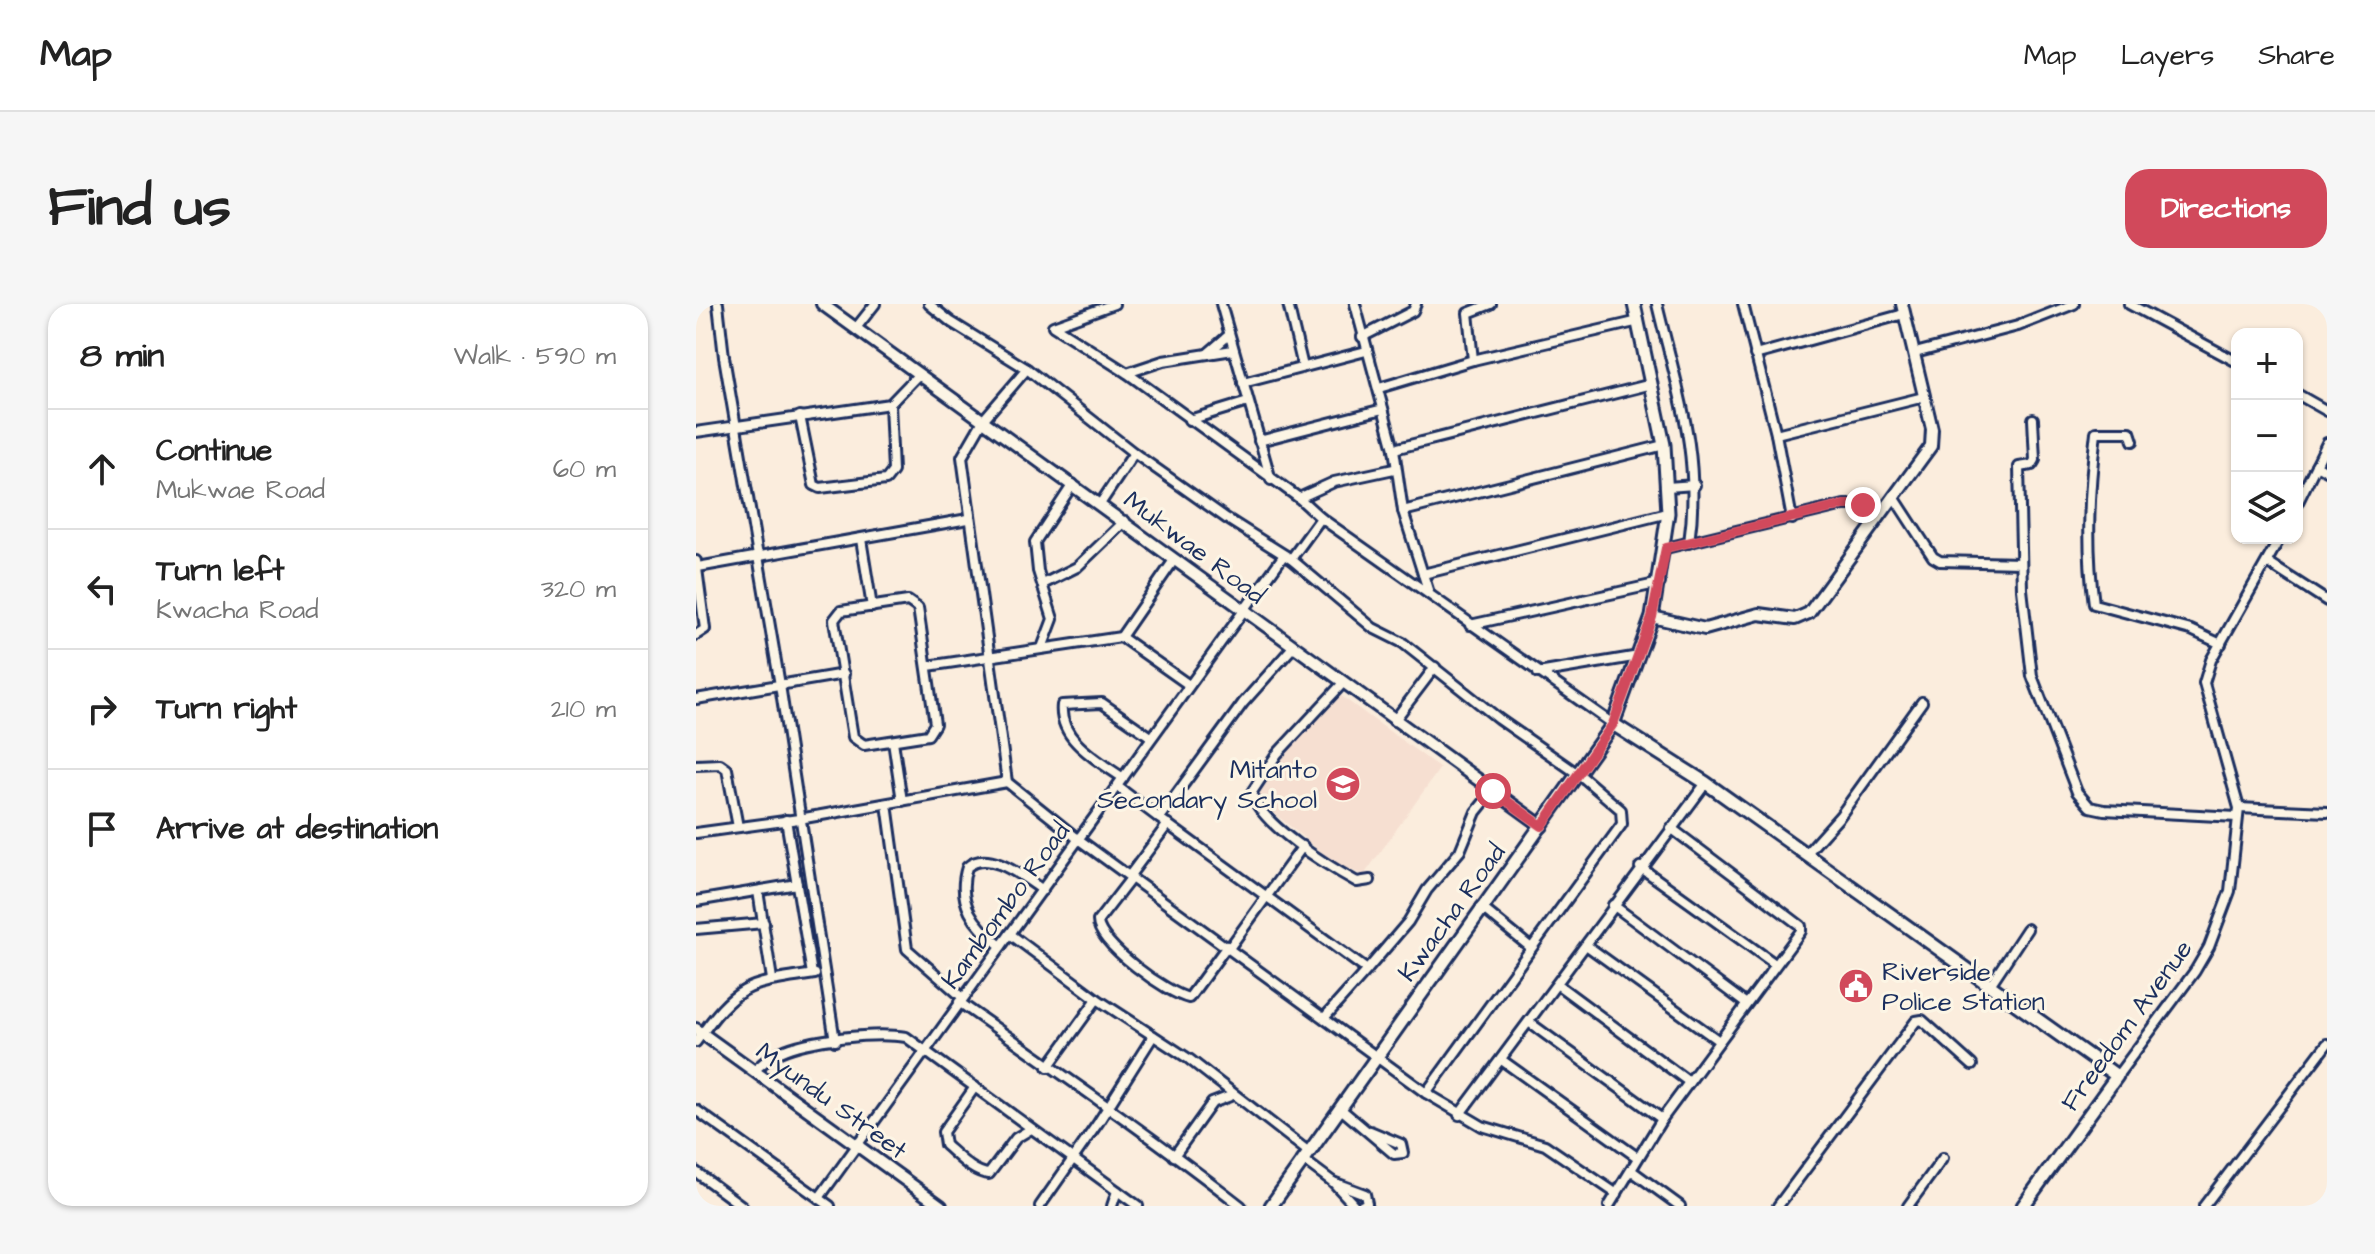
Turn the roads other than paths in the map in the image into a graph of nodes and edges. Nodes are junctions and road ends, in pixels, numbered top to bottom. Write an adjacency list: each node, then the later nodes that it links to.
1 (718, 304): 46 (street)
2 (822, 304): 19 (street, Mukwae Road)
3 (875, 304): 19 (street)
4 (929, 304): 30 (street)
5 (1114, 304): 16 (street)
6 (1221, 304): 20 (street)
7 (1288, 304): 29 (street)
8 (1355, 304): 21 (street)
9 (1416, 304): 21 (street)
10 (1491, 304): 28 (street)
11 (1634, 304): 18 (main road, Kwacha Road)
12 (1657, 304): 60 (street)
13 (1743, 304): 26 (street)
14 (2074, 304): 24 (street)
15 (2129, 304): 27 (street)
16 (1089, 307): 31 (street)
17 (1903, 309): 24 (street); 26 (street)
18 (1639, 321): 28 (street); 34 (main road, Kwacha Road)
19 (856, 328): 32 (street, Mukwae Road)
20 (1229, 335): 22 (street); 25 (street)
21 (1362, 337): 23 (street)
22 (1233, 350): 25 (street); 33 (street)
23 (1366, 351): 29 (street); 35 (street)
24 (1915, 353): 36 (street)
25 (1206, 354): 31 (street)
26 (1755, 355): 48 (street)
27 (2231, 359)
28 (1473, 360): 35 (street)
29 (1303, 367): 33 (street)
30 (1027, 369): 43 (street); 54 (street)
31 (1127, 373): 45 (street)
32 (919, 374): 39 (street); 43 (street, Mukwae Road)
33 (1243, 383): 38 (street)
34 (1652, 384): 52 (main road, Kwacha Road); 53 (street)
35 (1379, 388): 40 (street)
36 (1924, 397): 48 (street); 63 (street)
37 (2303, 397): 41 (street)
38 (1248, 402): 45 (street); 49 (street)
39 (890, 404): 42 (street); 42 (street)
40 (1383, 409): 49 (street); 53 (street)
41 (2327, 411)
42 (800, 416): 46 (street)
43 (984, 419): 59 (street, Mukwae Road); 70 (street)
44 (2033, 419): 80 (street)
45 (1189, 420): 58 (street)
46 (735, 425): 47 (street); 77 (street)
47 (696, 432)
48 (1776, 434): 71 (street)
49 (1259, 441): 58 (street)
50 (2133, 441): 94 (street)
51 (2327, 443): 55 (street)
52 (1664, 445): 61 (main road, Kwacha Road); 66 (street)
53 (1394, 449): 56 (street)
54 (1134, 453): 65 (street); 78 (street)
55 (2316, 465): 57 (street); 62 (street)
56 (1394, 469): 64 (street); 66 (street)
57 (2327, 471)
58 (1271, 481): 64 (street)
59 (1073, 484): 65 (street, Mukwae Road); 85 (street)
60 (1695, 485): 61 (street); 74 (street)
61 (1667, 487): 67 (main road, Kwacha Road)
62 (2303, 492)
63 (1894, 497): 68 (street); 80 (street)
64 (1299, 498): 69 (street)
65 (1100, 504): 72 (street, Mukwae Road)
66 (1403, 511): 83 (street)
67 (1668, 513): 76 (main road, Kwacha Road); 83 (street)
68 (1881, 514): 71 (street); 90 (street)
69 (1321, 518): 78 (street, Kambombo Road); 86 (street)
70 (968, 519): 73 (street); 98 (street)
71 (1792, 519): 74 (street)
72 (1125, 521): 79 (street, Mukwae Road); 85 (street)
73 (861, 539): 77 (street); 88 (street)
74 (1689, 543): 76 (street)
75 (2277, 544): 81 (street, Freedom Avenue)
76 (1666, 548): 84 (main road, Kwacha Road)
77 (757, 556): 82 (street); 104 (street)
78 (1287, 557): 89 (street, Kambombo Road); 100 (street)
79 (1174, 560): 89 (street, Mukwae Road); 93 (street)
80 (2021, 563): 120 (street)
81 (2268, 563): 87 (street); 94 (street, Freedom Avenue)
82 (697, 564): 92 (street)
83 (1423, 574): 86 (street)
84 (1660, 583): 90 (main road, Kwacha Road); 91 (street)
85 (1043, 584): 96 (street)
86 (1429, 594): 91 (street)
87 (2327, 601)
88 (872, 607): 99 (street); 102 (street)
89 (1242, 611): 95 (street, Mukwae Road); 105 (street, Kambombo Road)
90 (1652, 617): 97 (main road, Kwacha Road)
91 (1470, 625): 101 (street)
92 (696, 635)
93 (1121, 637): 96 (street); 105 (street)
94 (2221, 644): 120 (street, Freedom Avenue)
95 (1293, 647): 103 (street, Mukwae Road); 122 (street)
96 (1042, 648): 98 (street)
97 (1640, 656): 101 (street); 109 (main road, Kwacha Road)
98 (992, 658): 99 (street); 114 (street)
99 (928, 666): 111 (street)
100 (1435, 667): 108 (street); 113 (street)
101 (1537, 673): 109 (street)
102 (844, 674): 104 (street); 111 (street)
103 (1343, 683): 108 (street, Mukwae Road); 131 (street)
104 (780, 685): 106 (street); 123 (street)
105 (1189, 685): 110 (street, Kambombo Road)
106 (696, 699)
107 (1922, 702): 134 (street)
108 (1394, 721): 117 (street, Mukwae Road)
109 (1613, 724): 113 (main road, Kwacha Road); 116 (main road)
110 (1151, 737): 115 (street, Kambombo Road); 115 (street)
111 (893, 741): 118 (street)
112 (696, 765): 127 (street)
113 (1578, 774): 126 (main road, Kwacha Road); 152 (street)
114 (1007, 782): 118 (street); 130 (street)
115 (1120, 783): 122 (street); 130 (street, Kambombo Road)
116 (1706, 783): 128 (street); 134 (main road)
117 (1493, 791): 126 (street, Mukwae Road); 154 (street)
118 (902, 801): 119 (street)
119 (887, 804): 123 (street); 161 (street)
120 (2238, 812): 121 (street); 176 (street, Freedom Avenue)
121 (2327, 812)
122 (1159, 818): 125 (street)
123 (799, 819): 124 (street); 132 (street)
124 (786, 820): 127 (street); 133 (street)
125 (1168, 824): 136 (street); 141 (street)
126 (1542, 826): 144 (main road, Kwacha Road)
127 (738, 827): 129 (street)
128 (1671, 828): 135 (street); 153 (street)
129 (696, 833)
130 (1078, 839): 136 (street); 139 (street, Kambombo Road)
131 (1303, 846): 137 (street); 141 (street)
132 (804, 852): 133 (street); 155 (street)
133 (792, 854): 138 (street)
134 (1806, 854): 159 (main road)
135 (1640, 867): 143 (street); 153 (street)
136 (1131, 876): 151 (street); 151 (street)
137 (1370, 880)
138 (797, 884): 140 (street); 156 (street)
139 (1043, 890): 148 (street, Kambombo Road); 150 (street)
140 (758, 891): 142 (street); 145 (street)
141 (1266, 896): 151 (street); 154 (street)
142 (696, 901)
143 (1613, 905): 149 (street); 162 (street)
144 (1481, 907): 152 (street); 171 (main road, Kwacha Road)
145 (764, 923): 146 (street); 157 (street)
146 (696, 929)
147 (2027, 929): 159 (street)
148 (1010, 934): 150 (street, Kambombo Road); 160 (street)
149 (1586, 945): 158 (street); 168 (street)
150 (1001, 946): 161 (street, Kambombo Road)
151 (1228, 946): 163 (street)
152 (1530, 947): 179 (street)
153 (1775, 964): 162 (street)
154 (1367, 970): 163 (street)
155 (823, 972): 156 (street); 167 (street)
156 (812, 974): 157 (street)
157 (772, 979): 165 (street)
158 (1558, 985): 164 (street); 177 (street)
159 (1990, 985): 176 (main road)
160 (1097, 999): 166 (street); 174 (street)
161 (960, 1000): 170 (street, Kambombo Road); 174 (street)
162 (1745, 1003): 168 (street)
163 (1325, 1017): 171 (street)
164 (1530, 1023): 172 (street); 185 (street)
165 (698, 1035): 175 (street, Myundu Street)
166 (1153, 1036): 180 (street); 181 (street)
167 (835, 1041): 170 (street); 175 (street)
168 (1719, 1041): 177 (street)
169 (2327, 1044): 215 (street)
170 (923, 1051): 178 (street); 188 (street, Kambombo Road)
171 (1375, 1055): 179 (street); 183 (main road, Kwacha Road)
172 (1503, 1061): 184 (street); 191 (street)
173 (1972, 1065): 212 (street)
174 (1048, 1067): 181 (street)
175 (754, 1071): 188 (street, Myundu Street)
176 (2117, 1076): 214 (main road, Freedom Avenue)
177 (1689, 1082): 185 (street)
178 (975, 1087): 186 (street); 186 (street)
179 (1426, 1093): 184 (street)
180 (1234, 1095): 189 (street); 190 (street)
181 (1109, 1106): 189 (street); 193 (street)
182 (696, 1110): 199 (street)
183 (1342, 1110): 187 (street); 190 (main road, Kwacha Road)
184 (1459, 1115): 198 (street)
185 (1662, 1119): 191 (street)
186 (1031, 1129): 193 (street)
187 (1370, 1131)
188 (855, 1144): 199 (street, Kambombo Road); 202 (street, Myundu Street)
189 (1174, 1156): 206 (street)
190 (1307, 1157): 196 (street); 207 (main road, Kwacha Road)
191 (1637, 1157): 194 (street)
192 (1943, 1158): 213 (street)
193 (1072, 1159): 197 (street); 203 (street)
194 (1632, 1171): 198 (street); 211 (street)
195 (696, 1172): 200 (street)
196 (1333, 1182): 208 (street); 209 (street)
197 (1117, 1191): 204 (street); 205 (street)
198 (1617, 1194): 210 (street)
199 (819, 1198): 201 (street)
200 (742, 1206)
201 (830, 1206)
202 (941, 1206)
203 (1040, 1206)
204 (1112, 1206)
205 (1138, 1206)
206 (1241, 1206)
207 (1271, 1206)
208 (1355, 1206)
209 (1361, 1206)
210 (1609, 1206)
211 (1680, 1206)
212 (1778, 1206)
213 (1908, 1206)
214 (2023, 1206)
215 (2204, 1206)

